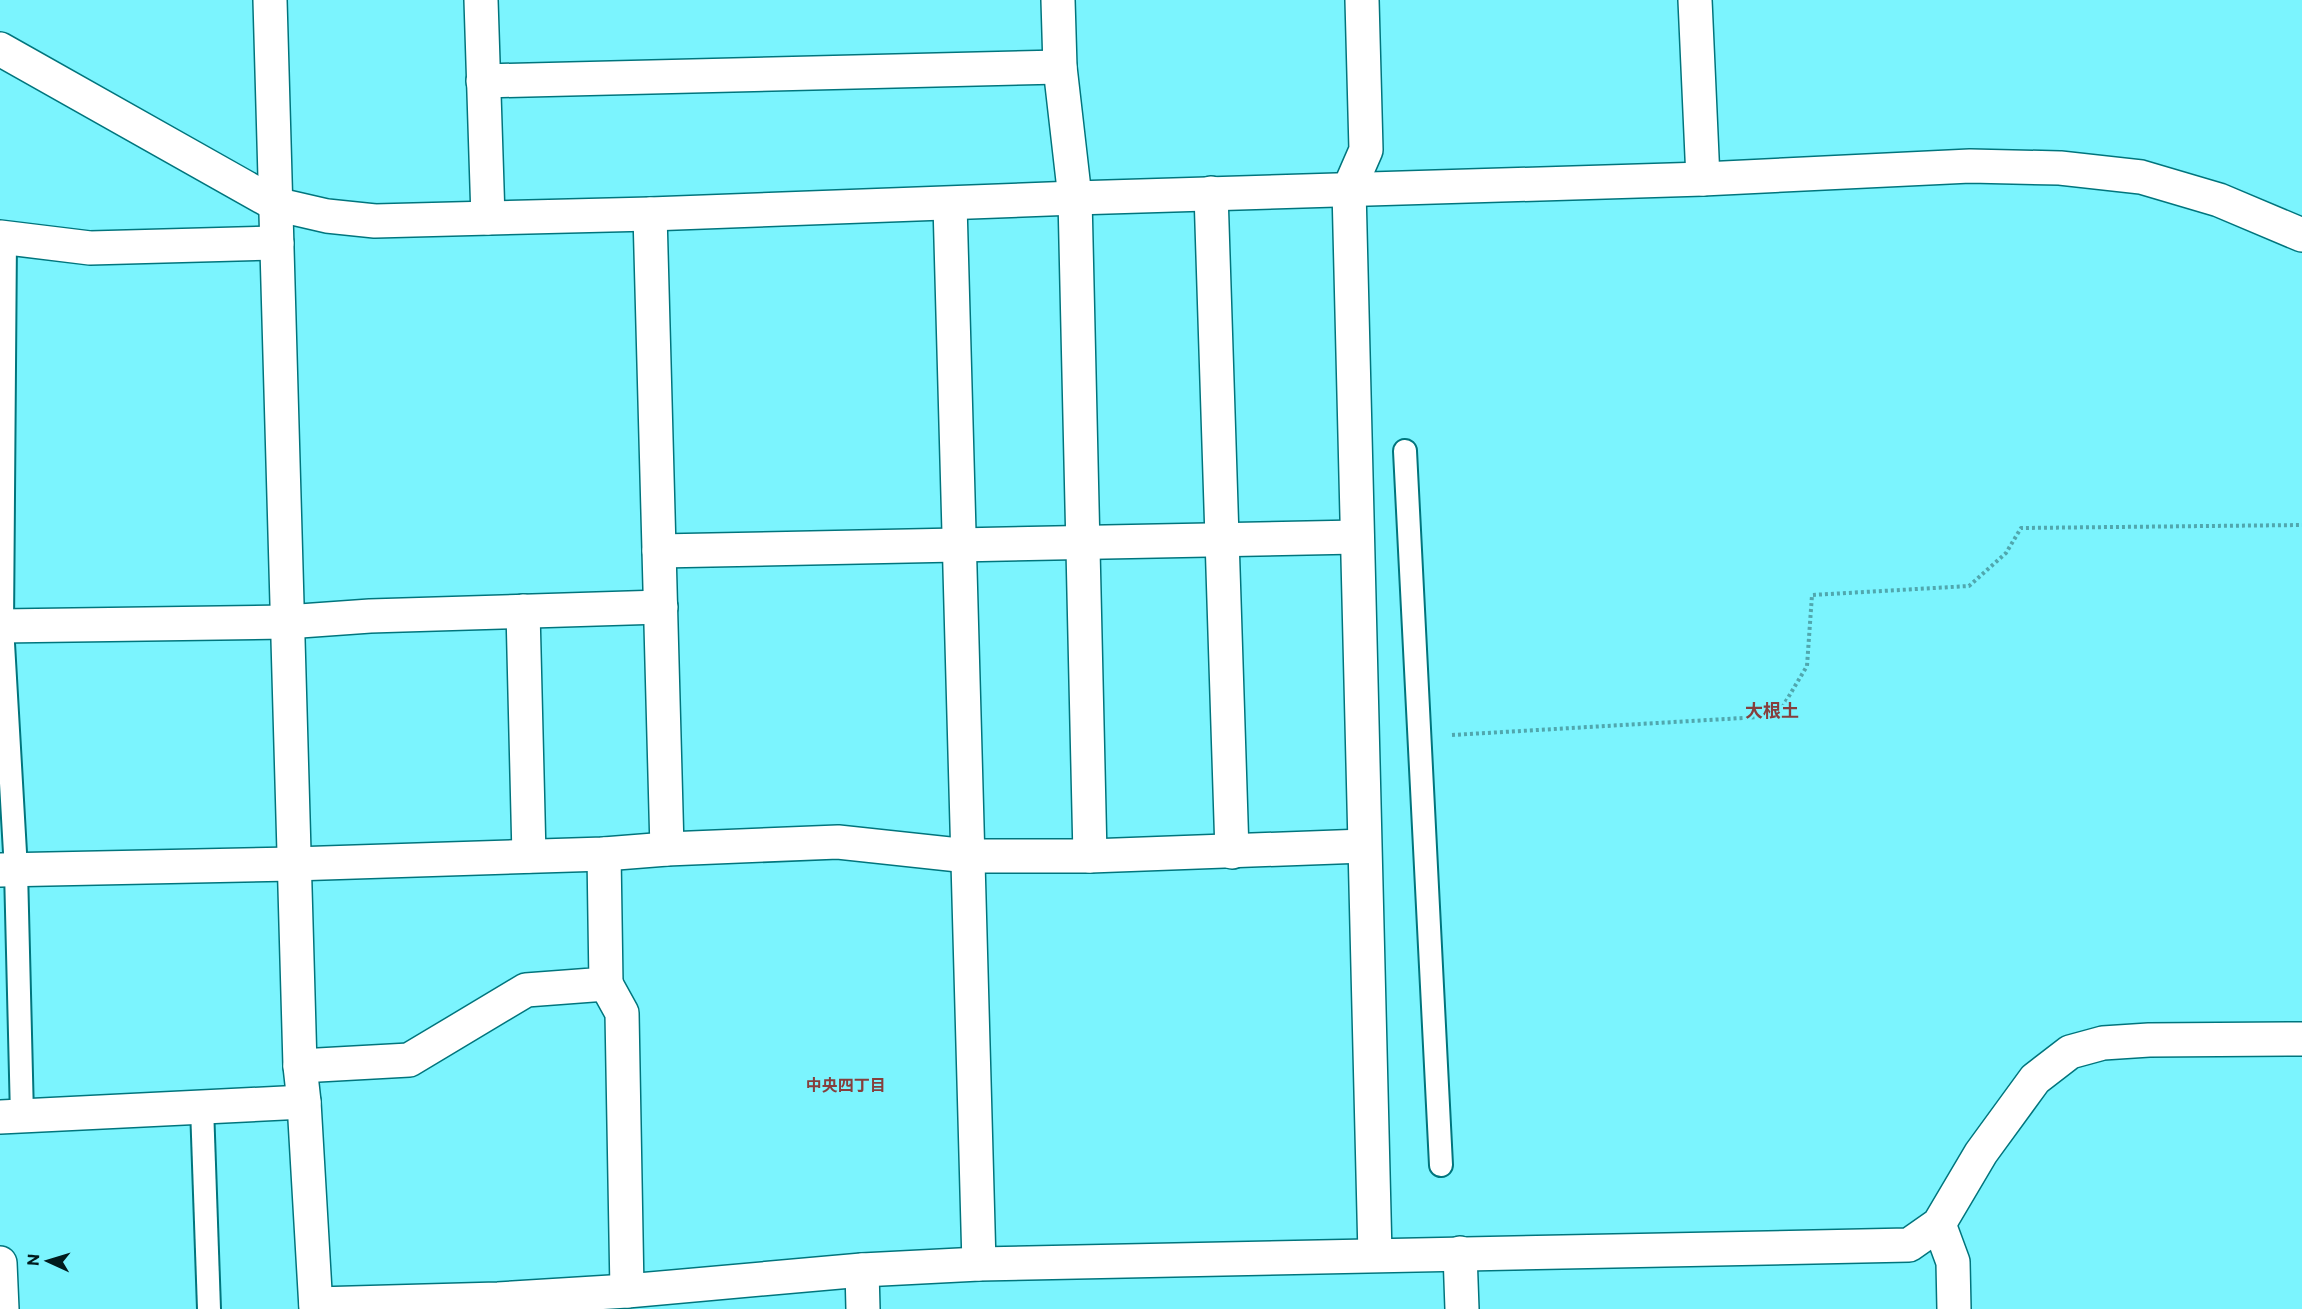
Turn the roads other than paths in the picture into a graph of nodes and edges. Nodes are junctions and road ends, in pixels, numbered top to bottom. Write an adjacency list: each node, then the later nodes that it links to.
1 (270, 0): 13 (street)
2 (481, 0): 8 (street)
3 (1058, 0): 7 (street)
4 (1362, 0): 10 (street)
5 (1695, 0): 9 (street)
6 (0, 50): 13 (street)
7 (1060, 67): 8 (street); 12 (street)
8 (483, 81): 16 (street)
9 (1703, 179): 10 (street); 17 (street)
10 (1349, 189): 11 (street); 21 (street)
11 (1211, 193): 12 (street); 22 (street)
12 (1075, 198): 14 (street); 23 (street)
13 (275, 204): 16 (street); 19 (street)
14 (950, 204): 15 (street); 24 (street)
15 (650, 214): 16 (street); 25 (street)
16 (488, 218)
17 (2302, 235)
18 (2, 237): 19 (street); 29 (lane)
19 (277, 243): 28 (street)
20 (1405, 452): 45 (lane)
21 (1358, 537): 22 (street); 30 (street)
22 (1223, 539): 23 (street); 32 (street)
23 (1083, 542): 24 (street); 36 (street)
24 (959, 544): 25 (street); 35 (street)
25 (659, 551): 26 (street)
26 (661, 607): 27 (street); 31 (street)
27 (523, 611): 28 (street); 34 (street)
28 (286, 622): 29 (street); 37 (street)
29 (1, 626): 38 (lane)
30 (1364, 846): 32 (street); 48 (street)
31 (667, 849): 33 (street); 35 (street)
32 (1232, 852): 36 (street)
33 (604, 854): 34 (street); 39 (street)
34 (529, 856): 37 (street)
35 (968, 856): 36 (street); 50 (street)
36 (1090, 856)
37 (293, 864): 38 (street); 41 (street)
38 (8, 870): 44 (lane)
39 (606, 984): 41 (street); 52 (street)
40 (2302, 1039): 46 (street)
41 (300, 1066): 42 (street)
42 (304, 1102): 43 (street); 54 (street)
43 (202, 1107): 44 (street); 56 (lane)
44 (11, 1116)
45 (1440, 1165)
46 (1939, 1224): 47 (street); 59 (street)
47 (1460, 1253): 48 (street); 58 (street)
48 (1375, 1255): 50 (street)
49 (0, 1263): 55 (street)
50 (979, 1264): 51 (street)
51 (862, 1270): 52 (street); 57 (street)
52 (627, 1291): 53 (street)
53 (498, 1304): 54 (street)
54 (316, 1307)
55 (2, 1309)
56 (209, 1309)
57 (863, 1309)
58 (1462, 1309)
59 (1954, 1309)

